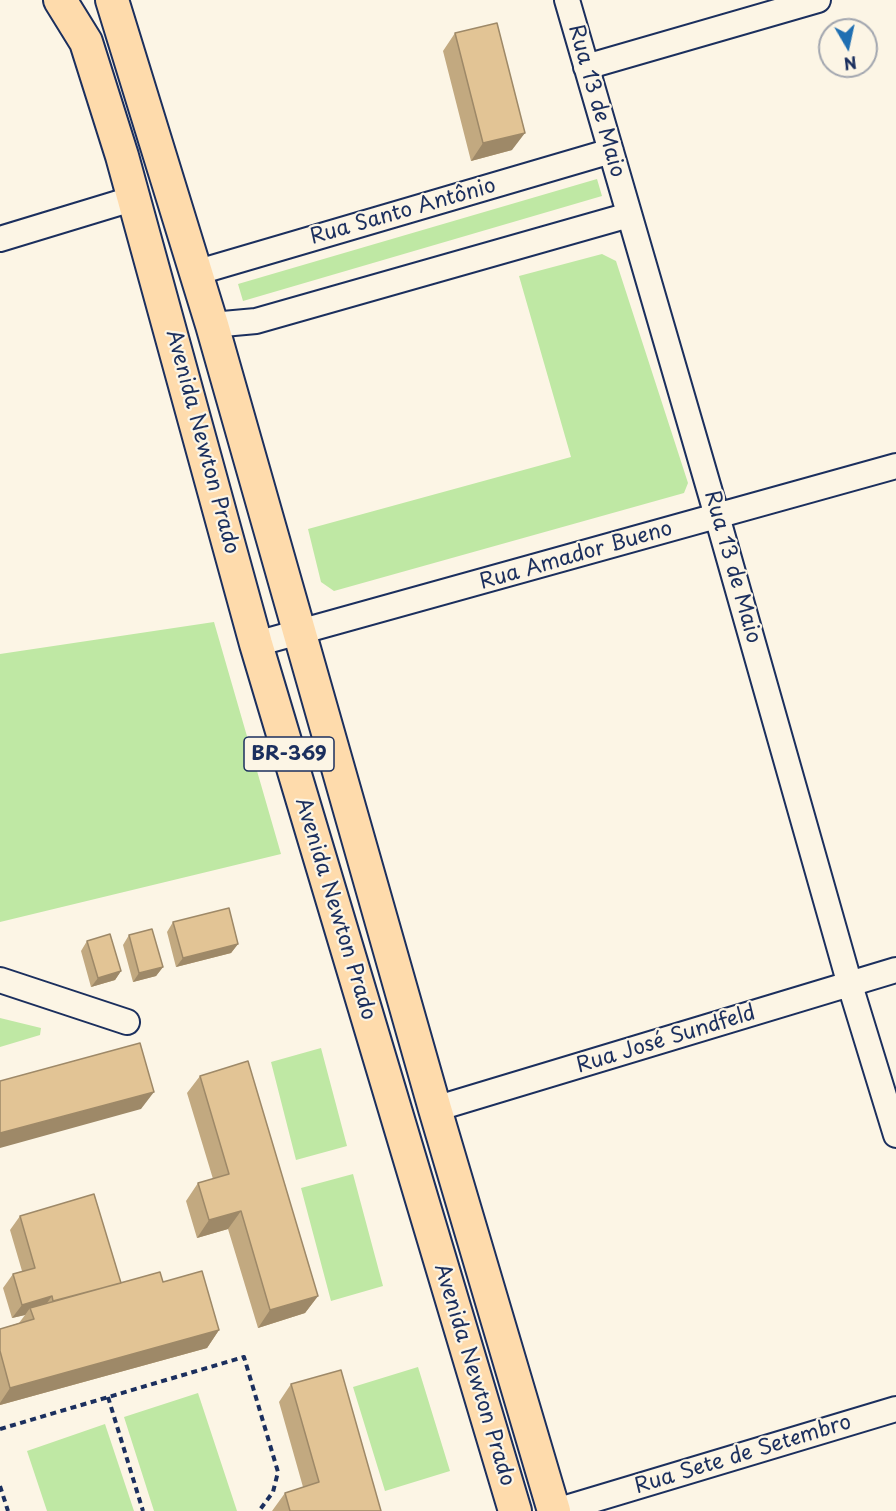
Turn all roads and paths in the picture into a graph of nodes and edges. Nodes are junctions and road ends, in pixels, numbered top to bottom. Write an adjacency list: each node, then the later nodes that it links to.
1 (60, 0): 7 (main road, Avenida Newton Prado / BR-369)
2 (112, 0): 10 (main road, Avenida Newton Prado / BR-369)
3 (567, 0): 5 (street, Rua 13 de Maio)
4 (818, 0): 5 (street)
5 (586, 66): 6 (street, Rua 13 de Maio)
6 (611, 151): 8 (street, Rua 13 de Maio); 10 (street, Rua Santo Antônio)
7 (135, 198): 9 (street); 11 (main road, Avenida Newton Prado / BR-369)
8 (629, 215): 12 (street); 14 (street, Rua 13 de Maio)
9 (0, 239)
10 (195, 273): 12 (main road, Avenida Newton Prado / BR-369)
11 (164, 300): 12 (main road); 16 (main road, Avenida Newton Prado / BR-369)
12 (212, 325): 15 (main road, Avenida Newton Prado / BR-369)
13 (896, 466): 14 (street, Rua Amador Bueno)
14 (717, 516): 15 (street, Rua Amador Bueno); 19 (street, Rua 13 de Maio)
15 (299, 633): 16 (street, Rua Amador Bueno); 21 (main road, Avenida Newton Prado / BR-369)
16 (256, 644): 30 (main road, Avenida Newton Prado / BR-369)
17 (896, 970): 19 (street, Rua José Sundfeld)
18 (0, 980): 20 (street)
19 (850, 985): 21 (street, Rua José Sundfeld); 22 (street, Rua 13 de Maio)
20 (128, 1022)
21 (435, 1110): 31 (main road, Avenida Newton Prado / BR-369)
22 (896, 1135)
23 (108, 1397): 25 (path); 28 (path); 29 (path)
24 (896, 1409): 31 (street, Rua Sete de Setembro)
25 (0, 1429)
26 (0, 1486): 27 (path)
27 (8, 1511)
28 (143, 1511)
29 (259, 1511)
30 (515, 1511)
31 (555, 1511)

